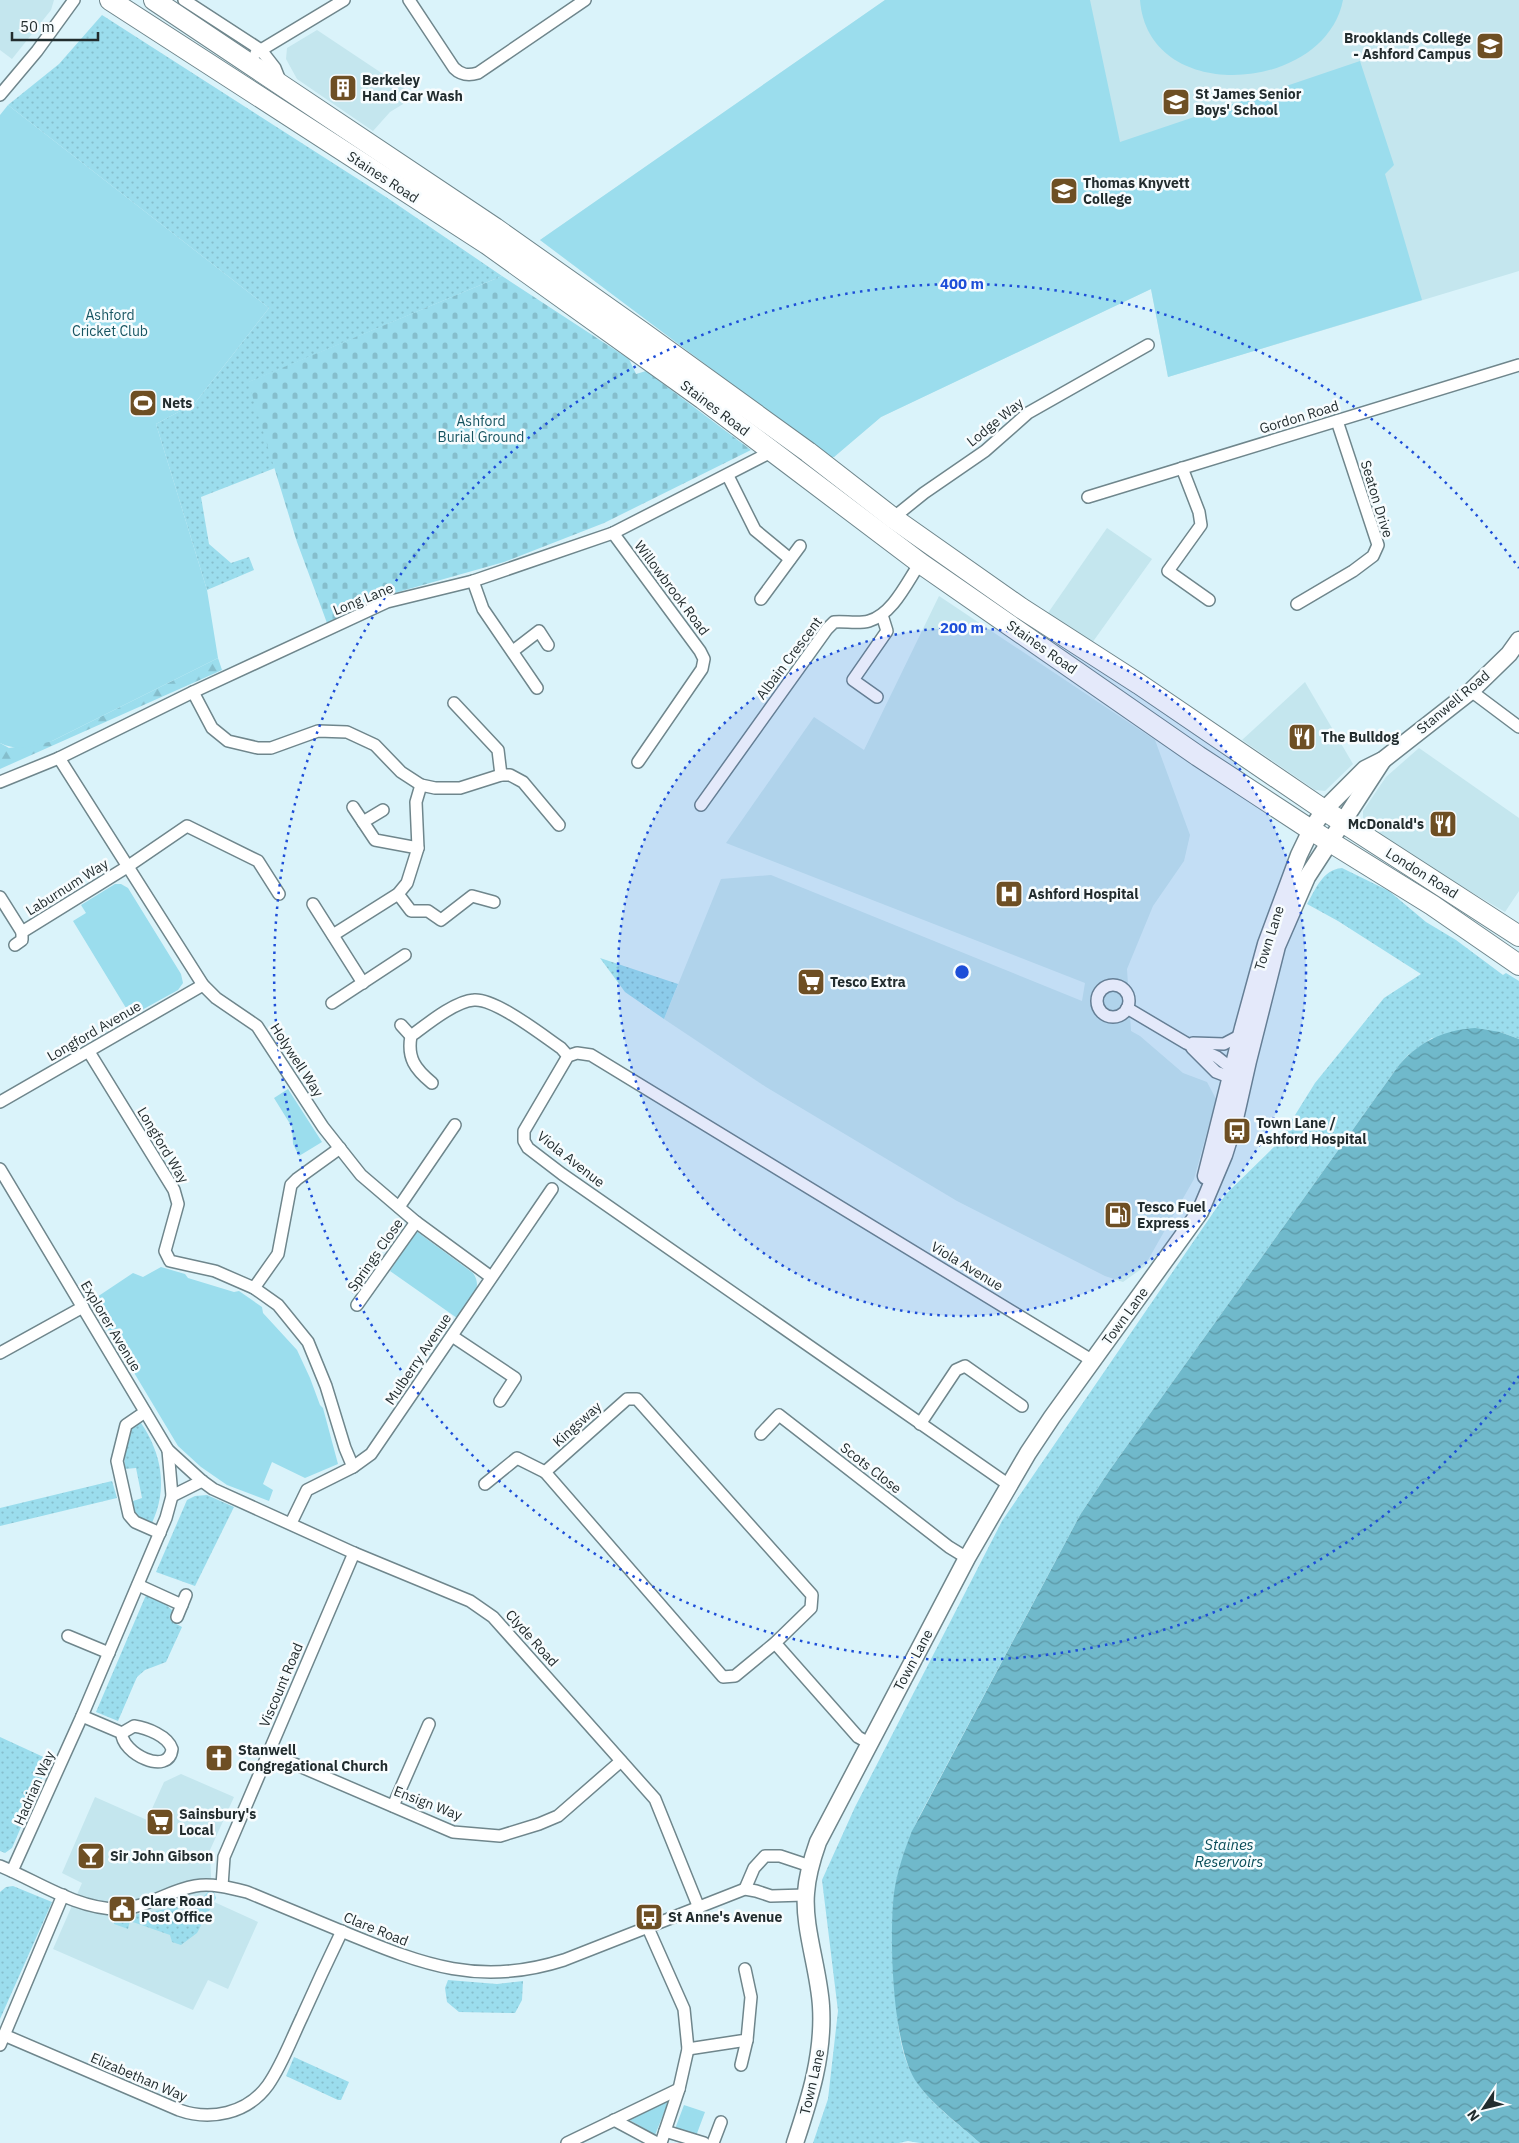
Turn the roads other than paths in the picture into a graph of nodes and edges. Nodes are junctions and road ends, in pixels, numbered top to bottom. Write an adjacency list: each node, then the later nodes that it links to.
1 (74, 0): 10 (street)
2 (110, 0): 9 (highway, Staines Road)
3 (154, 0): 8 (highway, Staines Road)
4 (184, 0): 8 (street, Staines Road)
5 (344, 0): 8 (street)
6 (409, 0): 7 (street)
7 (585, 0)
8 (253, 55): 9 (highway); 18 (highway, Staines Road)
9 (218, 69): 14 (highway, Staines Road)
10 (0, 95)
11 (1148, 346): 18 (street, Lodge Way)
12 (1519, 365): 13 (street, Gordon Road)
13 (1337, 421): 15 (street, Gordon Road); 26 (street, Seaton Drive)
14 (770, 450): 16 (street, Long Lane); 22 (highway, Staines Road)
15 (1182, 468): 17 (street, Gordon Road); 25 (street)
16 (728, 476): 19 (street, Long Lane); 21 (street)
17 (1088, 497)
18 (893, 518): 46 (highway, Staines Road)
19 (613, 534): 23 (street, Long Lane); 39 (street, Willowbrook Road)
20 (800, 546): 21 (street)
21 (790, 559): 24 (street)
22 (920, 563): 27 (street); 50 (highway, Staines Road)
23 (473, 581): 30 (street); 33 (street, Long Lane)
24 (761, 598)
25 (1208, 600)
26 (1297, 604)
27 (882, 615): 34 (street); 43 (street, Albain Crescent)
28 (1519, 640): 32 (main road, Stanwell Road)
29 (548, 645): 30 (street)
30 (513, 651): 31 (street)
31 (537, 688)
32 (1471, 691): 36 (street); 38 (main road, Stanwell Road)
33 (193, 692): 37 (street, Long Lane); 42 (street)
34 (877, 697)
35 (454, 703): 40 (street)
36 (1519, 726)
37 (59, 758): 41 (street, Long Lane); 53 (street, Holywell Way)
38 (1383, 760): 46 (main road, Stanwell Road); 48 (main road, Stanwell Road)
39 (638, 762)
40 (501, 774): 42 (street); 49 (street)
41 (0, 782)
42 (421, 785): 52 (street)
43 (701, 806)
44 (353, 807): 47 (street)
45 (383, 810): 47 (street)
46 (1324, 810): 48 (highway, London Road); 50 (main road, Stanwell Road)
47 (363, 822): 52 (street)
48 (1343, 822): 51 (main road, Town Lane); 61 (highway, London Road)
49 (560, 825)
50 (1311, 830): 51 (highway, Staines Road); 70 (main road, Town Lane)
51 (1330, 842): 64 (highway, Staines Road); 75 (main road, Town Lane)
52 (418, 848): 55 (street)
53 (127, 867): 54 (street, Laburnum Way); 59 (street, Laburnum Way); 66 (street, Holywell Way)
54 (279, 894)
55 (398, 894): 57 (street); 60 (street)
56 (0, 897): 59 (street, Laburnum Way)
57 (494, 902)
58 (313, 904): 60 (street)
59 (22, 932): 62 (street, Laburnum Way)
60 (333, 935): 65 (street)
61 (1519, 936)
62 (15, 945)
63 (405, 955): 65 (street)
64 (1519, 965)
65 (363, 983): 67 (street)
66 (203, 986): 73 (street, Longford Avenue); 79 (street, Holywell Way)
67 (332, 1003)
68 (1127, 1008): 72 (street)
69 (401, 1025): 71 (street)
70 (1241, 1035): 72 (street); 75 (main road, Town Lane)
71 (411, 1036): 74 (street); 76 (street)
72 (1186, 1042): 75 (street)
73 (89, 1052): 77 (street, Longford Avenue); 85 (street, Longford Way)
74 (568, 1056): 90 (street, Viola Avenue); 94 (street, Viola Avenue)
75 (1236, 1076): 90 (main road, Town Lane)
76 (432, 1083)
77 (0, 1102)
78 (455, 1125): 82 (street)
79 (340, 1148): 82 (street, Holywell Way); 85 (street)
80 (0, 1169): 87 (street, Explorer Avenue)
81 (552, 1189): 84 (street, Mulberry Avenue)
82 (398, 1207): 83 (street, Holywell Way)
83 (416, 1222): 84 (street, Holywell Way); 86 (street, Springs Close)
84 (491, 1277): 88 (street, Mulberry Avenue)
85 (254, 1288): 97 (street, Longford Way)
86 (357, 1305)
87 (83, 1307): 89 (street); 93 (street, Explorer Avenue)
88 (452, 1336): 91 (street); 97 (street, Mulberry Avenue)
89 (0, 1353)
90 (1093, 1361): 101 (main road, Town Lane)
91 (500, 1401)
92 (1022, 1406): 94 (street)
93 (145, 1412): 96 (street, Explorer Avenue); 104 (street)
94 (920, 1424): 101 (street, Viola Avenue)
95 (761, 1434): 106 (street, Scots Close)
96 (168, 1450): 99 (street, Clyde Road); 102 (street, Hadrian Way)
97 (353, 1466): 103 (street, Mulberry Avenue)
98 (545, 1472): 100 (street); 110 (street, Kingsway); 110 (street, Kingsway)
99 (202, 1481): 102 (street); 103 (street, Clyde Road)
100 (485, 1484)
101 (1009, 1485): 106 (main road, Town Lane)
102 (172, 1496): 104 (street, Hadrian Way)
103 (291, 1523): 105 (street, Clyde Road)
104 (160, 1533): 107 (street, Hadrian Way)
105 (354, 1553): 116 (street, Viscount Road); 117 (street, Clyde Road)
106 (967, 1558): 115 (main road, Town Lane)
107 (138, 1585): 108 (street); 111 (street, Hadrian Way)
108 (177, 1617)
109 (68, 1636): 111 (street)
110 (775, 1643): 115 (street)
111 (108, 1653): 112 (street, Hadrian Way)
112 (82, 1716): 114 (street); 121 (street, Hadrian Way)
113 (429, 1724): 118 (street)
114 (122, 1733)
115 (869, 1743): 120 (main road, Town Lane)
116 (268, 1754): 118 (street, Ensign Way); 122 (street, Viscount Road)
117 (622, 1761): 118 (street, Ensign Way); 126 (street, Clyde Road)
118 (393, 1806)
119 (0, 1866): 121 (street, Clare Road)
120 (810, 1866): 123 (street); 125 (main road, Town Lane)
121 (12, 1871): 124 (street, Clare Road)
122 (222, 1886): 124 (street, Clare Road); 128 (street, Clare Road)
123 (744, 1890): 125 (street); 126 (street, Clare Road)
124 (63, 1895): 130 (street)
125 (805, 1895): 143 (main road, Town Lane)
126 (699, 1908): 127 (street, Clare Road)
127 (648, 1928): 128 (street, Clare Road); 132 (street)
128 (342, 1931): 130 (street, Elizabethan Way)
129 (745, 1969): 131 (street)
130 (2, 2040)
131 (748, 2040): 132 (street); 133 (street)
132 (688, 2049): 134 (street)
133 (741, 2065)
134 (679, 2088): 135 (street); 137 (street)
135 (614, 2120): 138 (street); 139 (street)
136 (721, 2122): 142 (street)
137 (665, 2131): 140 (street); 141 (street)
138 (567, 2143)
139 (657, 2143)
140 (661, 2143)
141 (704, 2143)
142 (713, 2143)
143 (795, 2143)

